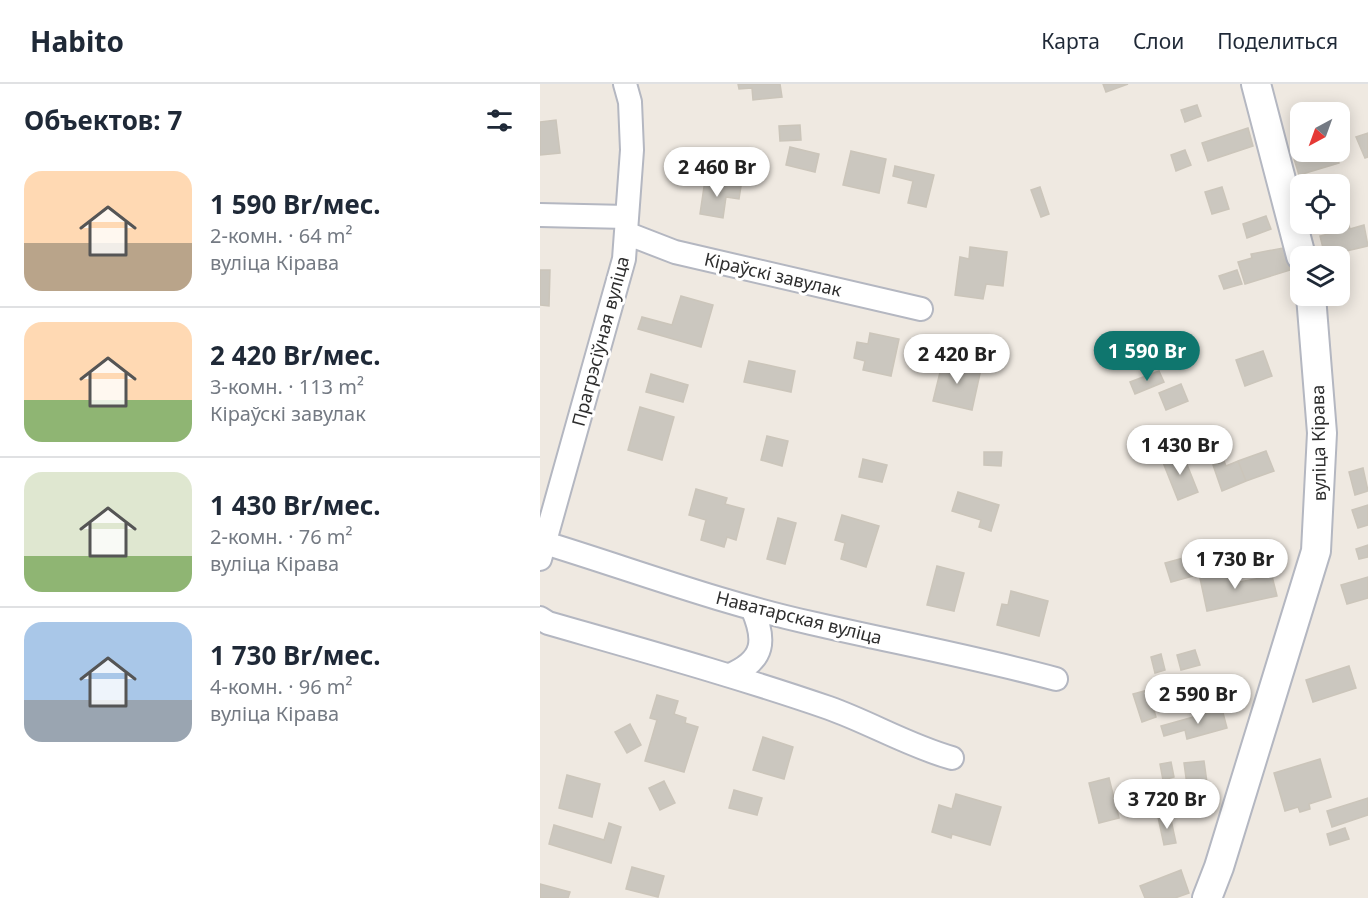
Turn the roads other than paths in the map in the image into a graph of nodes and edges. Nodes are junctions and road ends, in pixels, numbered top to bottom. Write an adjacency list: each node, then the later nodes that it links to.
1 (626, 84): 4 (street, Прагрэсіўная вуліца)
2 (1256, 84): 5 (street)
3 (540, 215): 4 (street)
4 (627, 225): 7 (street, Кіраўскі завулак); 8 (street, Прагрэсіўная вуліца)
5 (1298, 246)
6 (1312, 306): 14 (street, вуліца Кірава)
7 (921, 309)
8 (542, 551): 9 (street, Наватарская вуліца)
9 (752, 608): 11 (street); 12 (street, Наватарская вуліца)
10 (540, 618): 11 (street)
11 (730, 675): 13 (street)
12 (1056, 679)
13 (952, 758)
14 (1207, 898)

